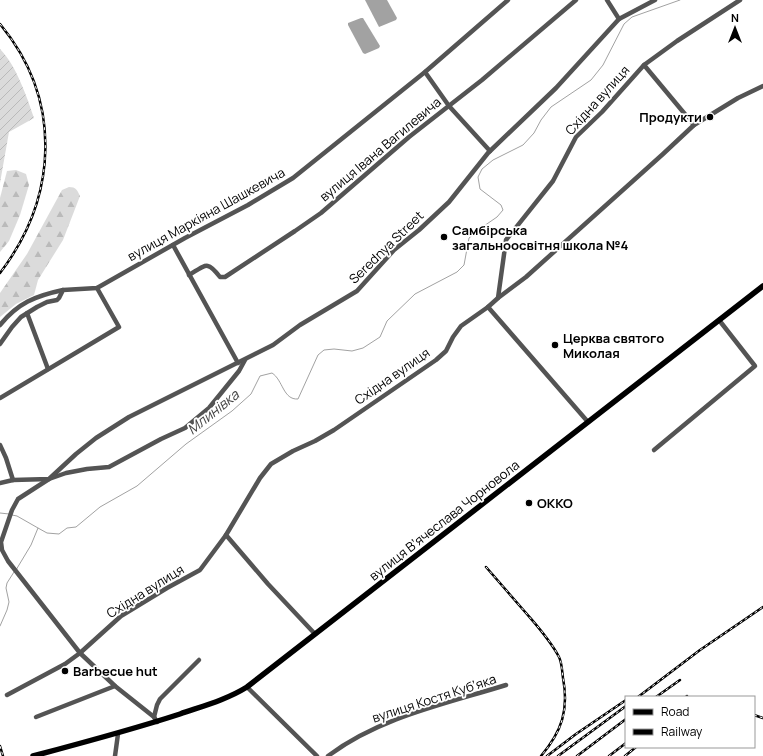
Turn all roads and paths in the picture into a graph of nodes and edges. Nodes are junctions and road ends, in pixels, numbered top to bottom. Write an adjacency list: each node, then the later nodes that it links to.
1 (508, 0): 8 (street, вулиця Маркіяна Шашкевича)
2 (576, 0): 10 (street, вулиця Івана Вагилевича)
3 (607, 0): 6 (street)
4 (655, 0): 6 (street, Serednya Street)
5 (740, 0): 7 (street, Східна вулиця)
6 (619, 19): 12 (street, Serednya Street)
7 (644, 65): 11 (street); 18 (street, Східна вулиця)
8 (425, 72): 10 (street); 13 (street, вулиця Маркіяна Шашкевича)
9 (763, 86): 11 (street)
10 (449, 106): 12 (street); 14 (street, вулиця Івана Вагилевича)
11 (694, 124): 18 (street)
12 (490, 151): 24 (street, Serednya Street)
13 (173, 245): 14 (street); 16 (street, вулиця Маркіяна Шашкевича)
14 (189, 275): 25 (street)
15 (763, 286): 21 (main road, вулиця Вʼячеслава Чорновола)
16 (97, 288): 17 (street, вулиця Маркіяна Шашкевича); 26 (street)
17 (63, 290): 20 (street); 22 (street, вулиця Маркіяна Шашкевича)
18 (498, 298): 19 (street, Східна вулиця)
19 (488, 308): 28 (street); 34 (street, Східна вулиця)
20 (28, 313): 23 (street); 26 (street)
21 (719, 320): 28 (main road, вулиця Вʼячеслава Чорновола); 30 (street)
22 (0, 325)
23 (0, 344)
24 (245, 359): 25 (street, Serednya Street); 31 (street)
25 (238, 363): 31 (street, Serednya Street)
26 (48, 369): 27 (street)
27 (0, 398)
28 (588, 422): 36 (main road, вулиця Вʼячеслава Чорновола)
29 (0, 445): 32 (street)
30 (654, 450)
31 (49, 479): 32 (street); 35 (street)
32 (13, 480): 33 (street)
33 (0, 483)
34 (226, 535): 36 (street); 37 (street, Східна вулиця)
35 (1, 542): 37 (street)
36 (315, 634): 41 (main road, вулиця Вʼячеслава Чорновола)
37 (80, 653): 39 (street); 42 (street, Східна вулиця)
38 (199, 660): 44 (street)
39 (115, 686): 43 (street); 44 (street)
40 (506, 686): 49 (street, вулиця Костя Кубʼяка)
41 (247, 687): 44 (main road, вулиця Вʼячеслава Чорновола); 48 (street)
42 (6, 695)
43 (36, 717)
44 (155, 719): 45 (main road, вулиця Вʼячеслава Чорновола)
45 (118, 734): 46 (main road, вулиця Вʼячеслава Чорновола); 47 (street)
46 (33, 756)
47 (115, 756)
48 (317, 756)
49 (328, 756)

